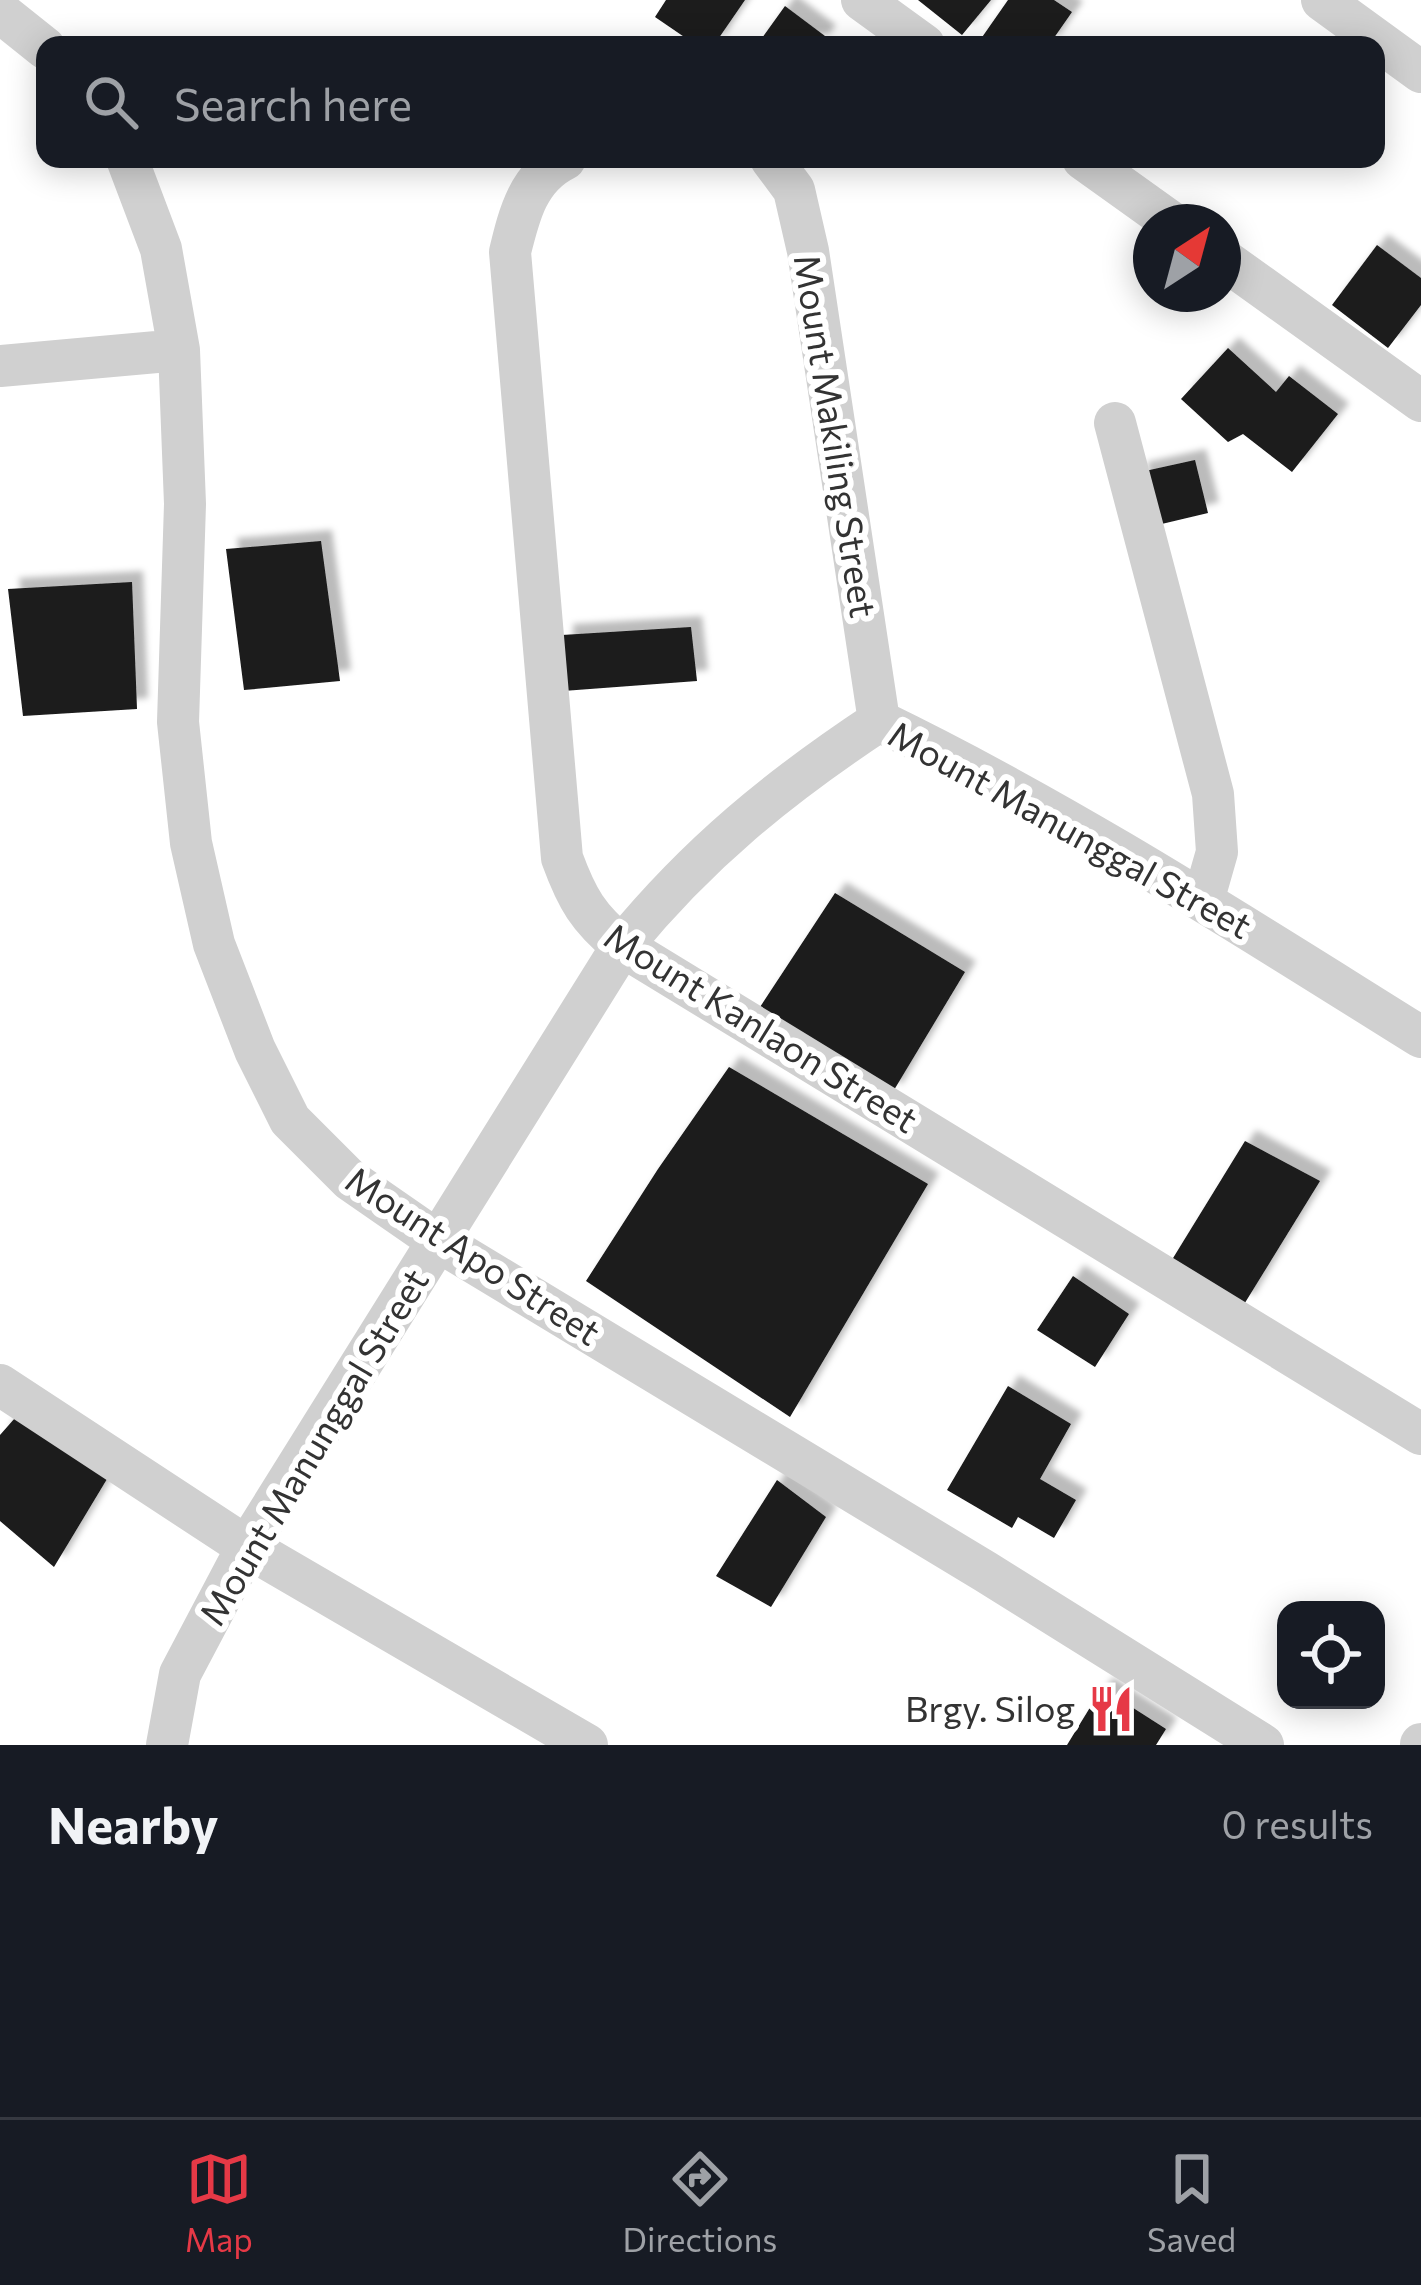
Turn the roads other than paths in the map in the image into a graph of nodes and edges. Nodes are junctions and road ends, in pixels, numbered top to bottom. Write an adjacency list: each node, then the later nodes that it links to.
1 (862, 0): 4 (street)
2 (1322, 0): 5 (street)
3 (0, 12): 6 (street)
4 (912, 36)
5 (1372, 36)
6 (36, 41)
7 (1385, 46): 8 (street)
8 (1421, 72)
9 (130, 168): 15 (street, Mount Apo Street)
10 (548, 168): 21 (street, Mount Kanlaon Street)
11 (778, 168): 19 (street, Mount Makiling Street)
12 (1096, 168): 13 (street)
13 (1146, 204)
14 (1241, 272): 17 (street)
15 (179, 350): 16 (street); 23 (street, Mount Apo Street)
16 (0, 366)
17 (1421, 401)
18 (1114, 423): 20 (street)
19 (879, 721): 20 (street, Mount Manunggal Street); 21 (street, Mount Manunggal Street)
20 (1203, 901): 22 (street, Mount Manunggal Street)
21 (622, 946): 23 (street, Mount Manunggal Street); 25 (street, Mount Kanlaon Street)
22 (1421, 1037)
23 (438, 1241): 26 (street, Mount Manunggal Street); 29 (street, Mount Apo Street)
24 (0, 1385): 26 (street)
25 (1421, 1434)
26 (248, 1547): 27 (street, Mount Manunggal Street); 28 (street)
27 (166, 1745)
28 (587, 1745)
29 (1263, 1745)

